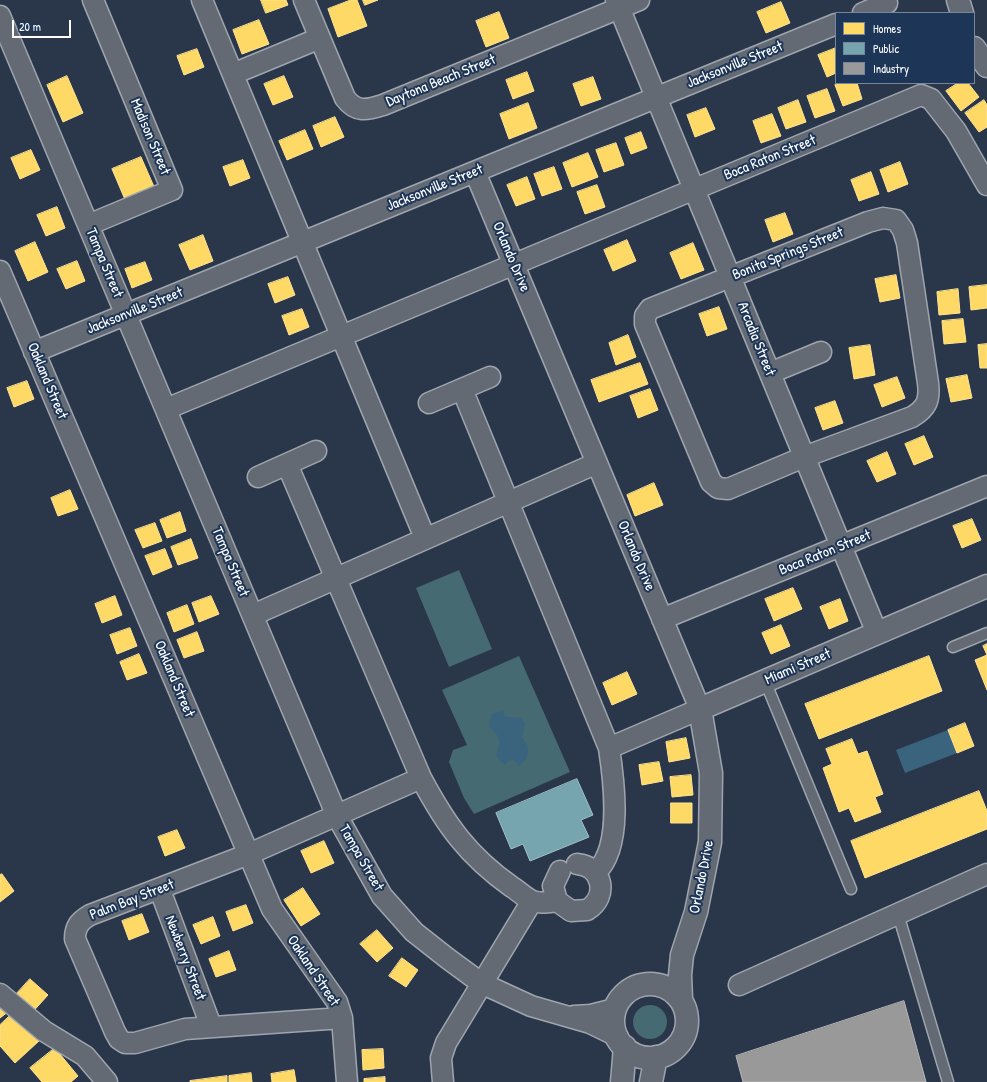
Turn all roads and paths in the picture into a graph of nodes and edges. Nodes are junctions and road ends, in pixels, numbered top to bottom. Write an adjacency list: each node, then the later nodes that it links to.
1 (93, 0): 20 (street, Madison Street)
2 (202, 0): 15 (street)
3 (304, 0): 12 (street, Daytona Beach Street)
4 (638, 0): 6 (street, Daytona Beach Street)
5 (958, 0): 9 (street)
6 (618, 4): 12 (street, Daytona Beach Street); 16 (street, Arcadia Street)
7 (887, 4): 8 (street)
8 (866, 12)
9 (962, 12)
10 (0, 16): 20 (street, Tampa Street)
11 (835, 24): 16 (street, Jacksonville Street)
12 (320, 38): 15 (street)
13 (975, 49): 14 (street)
14 (987, 66)
15 (233, 74): 21 (street)
16 (657, 98): 17 (street, Jacksonville Street); 19 (street, Arcadia Street)
17 (475, 172): 21 (street, Jacksonville Street); 22 (street, Orlando Drive)
18 (987, 185): 19 (street, Boca Raton Street)
19 (694, 189): 22 (street, Boca Raton Street); 24 (street, Arcadia Street)
20 (88, 226): 25 (street, Tampa Street)
21 (303, 242): 25 (street, Jacksonville Street); 26 (street)
22 (514, 264): 26 (street, Boca Raton Street); 36 (street, Orlando Drive)
23 (0, 271): 27 (street, Oakland Street)
24 (730, 277): 29 (street, Arcadia Street); 35 (street, Bonita Springs Street); 35 (street, Bonita Springs Street)
25 (126, 315): 27 (street, Jacksonville Street); 33 (street, Tampa Street)
26 (341, 336): 33 (street, Boca Raton Street); 41 (street)
27 (34, 352): 55 (street, Oakland Street)
28 (821, 352): 29 (street)
29 (770, 373): 35 (street, Arcadia Street)
30 (490, 377): 31 (street)
31 (462, 389): 32 (street); 40 (street)
32 (429, 403)
33 (166, 409): 45 (street, Tampa Street)
34 (316, 452): 37 (street)
35 (804, 457): 42 (street, Arcadia Street)
36 (597, 463): 40 (street); 46 (street, Orlando Drive)
37 (287, 464): 38 (street); 43 (street)
38 (258, 477)
39 (987, 486): 42 (street, Boca Raton Street)
40 (508, 502): 41 (street); 52 (street)
41 (425, 538): 43 (street)
42 (841, 546): 46 (street, Boca Raton Street); 47 (street, Arcadia Street)
43 (336, 578): 45 (street); 53 (street)
44 (987, 586): 47 (street, Miami Street)
45 (252, 615): 54 (street, Tampa Street)
46 (662, 619): 51 (street, Orlando Drive)
47 (877, 633): 50 (street, Miami Street)
48 (987, 633): 49 (lane)
49 (953, 647)
50 (765, 681): 51 (street, Miami Street); 58 (lane)
51 (700, 709): 52 (street, Miami Street); 63 (street, Orlando Drive)
52 (609, 748): 56 (street)
53 (421, 778): 54 (street, Palm Bay Street); 60 (street)
54 (337, 816): 55 (street, Palm Bay Street); 64 (street, Tampa Street)
55 (249, 854): 59 (street, Palm Bay Street); 71 (street, Oakland Street)
56 (596, 872): 61 (street); 61 (street)
57 (987, 874): 62 (street)
58 (850, 889)
59 (160, 890): 72 (street, Newberry Street); 72 (street, Palm Bay Street)
60 (532, 901): 61 (street); 64 (street)
61 (557, 901)
62 (898, 914): 66 (street); 80 (lane)
63 (682, 955): 65 (street, Orlando Drive); 68 (street, Orlando Drive)
64 (481, 983): 70 (street, Tampa Street); 77 (street)
65 (658, 984): 68 (street); 69 (street)
66 (739, 985)
67 (0, 994): 75 (street)
68 (681, 1000): 74 (street)
69 (615, 1009): 70 (street, Tampa Street); 73 (street)
70 (567, 1016): 73 (street, Tampa Street)
71 (342, 1018): 72 (street, Palm Bay Street); 76 (street, Oakland Street)
72 (211, 1026)
73 (621, 1042): 74 (street); 78 (street)
74 (656, 1057): 79 (street)
75 (107, 1082)
76 (347, 1082)
77 (443, 1082)
78 (622, 1082)
79 (651, 1082)
80 (948, 1082)

